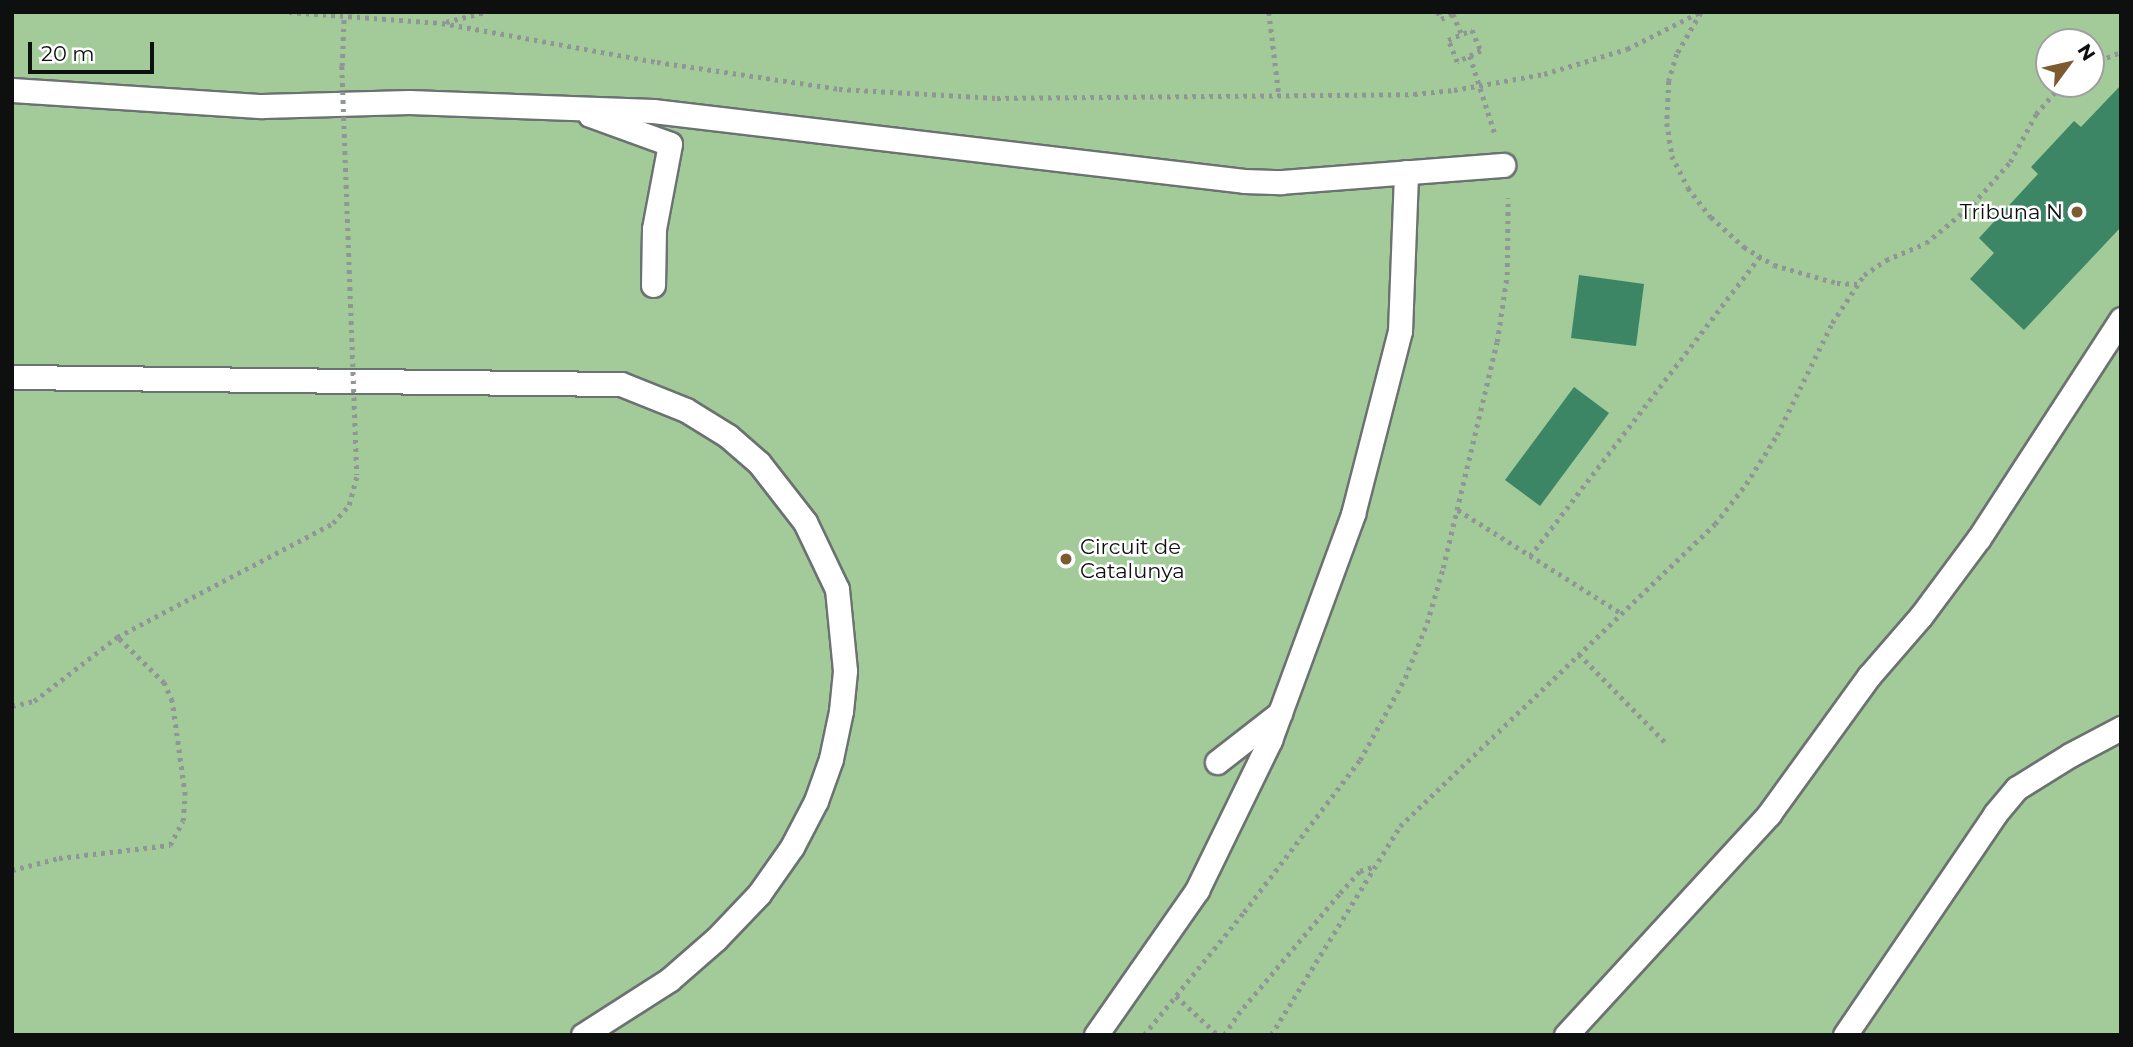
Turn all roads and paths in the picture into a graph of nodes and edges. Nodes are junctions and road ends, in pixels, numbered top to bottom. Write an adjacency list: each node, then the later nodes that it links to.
1 (289, 12): 7 (path)
2 (485, 12): 8 (path)
3 (1269, 12): 13 (path)
4 (1438, 12): 6 (path)
5 (1701, 12): 11 (path); 18 (path)
6 (1455, 13): 9 (path)
7 (344, 15): 8 (path); 26 (path, bridge)
8 (442, 23): 13 (path)
9 (1462, 35): 10 (path); 10 (path)
10 (1470, 56): 11 (path)
11 (1482, 85): 13 (path); 16 (path)
12 (12, 90): 15 (lane)
13 (1279, 95)
14 (2050, 98): 19 (path)
15 (567, 107): 17 (lane); 20 (lane)
16 (1503, 165): 17 (lane); 23 (path)
17 (1406, 172): 29 (lane)
18 (1760, 256): 19 (path); 24 (path)
19 (1857, 284): 25 (path)
20 (653, 285)
21 (2121, 319): 42 (lane)
22 (12, 377): 36 (lane)
23 (1458, 510): 24 (path); 35 (path)
24 (1530, 556): 25 (path)
25 (1621, 613): 27 (path)
26 (117, 637): 28 (path); 34 (path)
27 (1579, 654): 31 (path); 33 (path)
28 (12, 706)
29 (1280, 713): 32 (lane); 37 (lane)
30 (2121, 728): 43 (lane)
31 (1668, 745)
32 (1217, 762)
33 (1375, 866): 40 (path); 41 (path)
34 (12, 870)
35 (1176, 996): 38 (path); 39 (path)
36 (583, 1035)
37 (1096, 1035)
38 (1144, 1035)
39 (1219, 1035)
40 (1224, 1035)
41 (1271, 1035)
42 (1566, 1035)
43 (1845, 1035)

